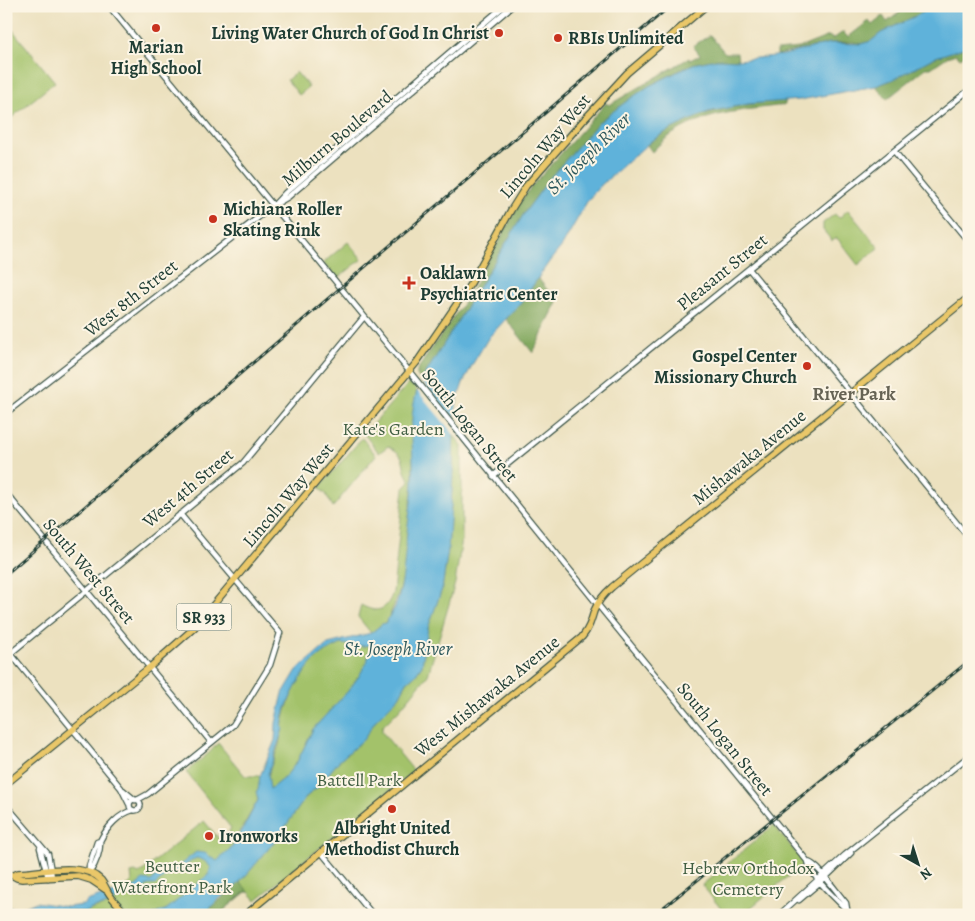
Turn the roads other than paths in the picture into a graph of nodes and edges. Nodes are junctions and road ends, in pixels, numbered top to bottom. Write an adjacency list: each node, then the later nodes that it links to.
1 (109, 6): 7 (street, South Logan Street)
2 (504, 6): 7 (street, Milburn Boulevard)
3 (512, 6): 7 (street, Milburn Boulevard)
4 (706, 6): 12 (main road, Lincoln Way West / SR 933)
5 (969, 90): 6 (street, Pleasant Street)
6 (894, 151): 8 (street); 9 (street, Pleasant Street)
7 (273, 206): 11 (street, South Logan Street); 14 (street, West 8th Street)
8 (969, 242)
9 (749, 269): 13 (street); 15 (street, Pleasant Street)
10 (969, 298): 13 (main road, Mishawaka Avenue)
11 (364, 317): 12 (street, South Logan Street); 17 (street, West 4th Street)
12 (409, 372): 15 (street, South Logan Street); 19 (main road, Lincoln Way West / SR 933)
13 (851, 394): 18 (street); 21 (main road, Mishawaka Avenue)
14 (6, 413)
15 (493, 476): 21 (street, South Logan Street)
16 (6, 493): 20 (street, South West Street)
17 (180, 514): 19 (street); 20 (street, West 4th Street)
18 (969, 538)
19 (234, 581): 24 (main road, Lincoln Way West / SR 933); 26 (street)
20 (87, 591): 23 (street, West 4th Street); 24 (street, South West Street)
21 (597, 605): 38 (main road, West Mishawaka Avenue); 42 (street, South Logan Street)
22 (6, 648): 23 (street)
23 (8, 655): 25 (street)
24 (150, 667): 25 (main road, Lincoln Way West / SR 933); 26 (street, South West Street)
25 (74, 729): 28 (main road, Lincoln Way West / SR 933); 29 (street)
26 (211, 742): 30 (street)
27 (969, 756): 37 (street)
28 (6, 784)
29 (123, 790): 31 (street); 32 (street)
30 (148, 794): 31 (street); 34 (street)
31 (136, 800): 32 (street); 34 (street)
32 (129, 804): 35 (street); 36 (street)
33 (6, 805): 40 (street)
34 (140, 805): 35 (street)
35 (133, 810): 36 (street)
36 (122, 816): 41 (street)
37 (859, 845): 42 (street); 42 (street)
38 (321, 852): 44 (main road, West Mishawaka Avenue); 45 (street)
39 (6, 872): 40 (main road)
40 (49, 874): 41 (main road)
41 (88, 875): 43 (main road)
42 (822, 877): 46 (street); 47 (street, South Logan Street)
43 (127, 915)
44 (245, 915)
45 (372, 915)
46 (779, 915)
47 (851, 915)

